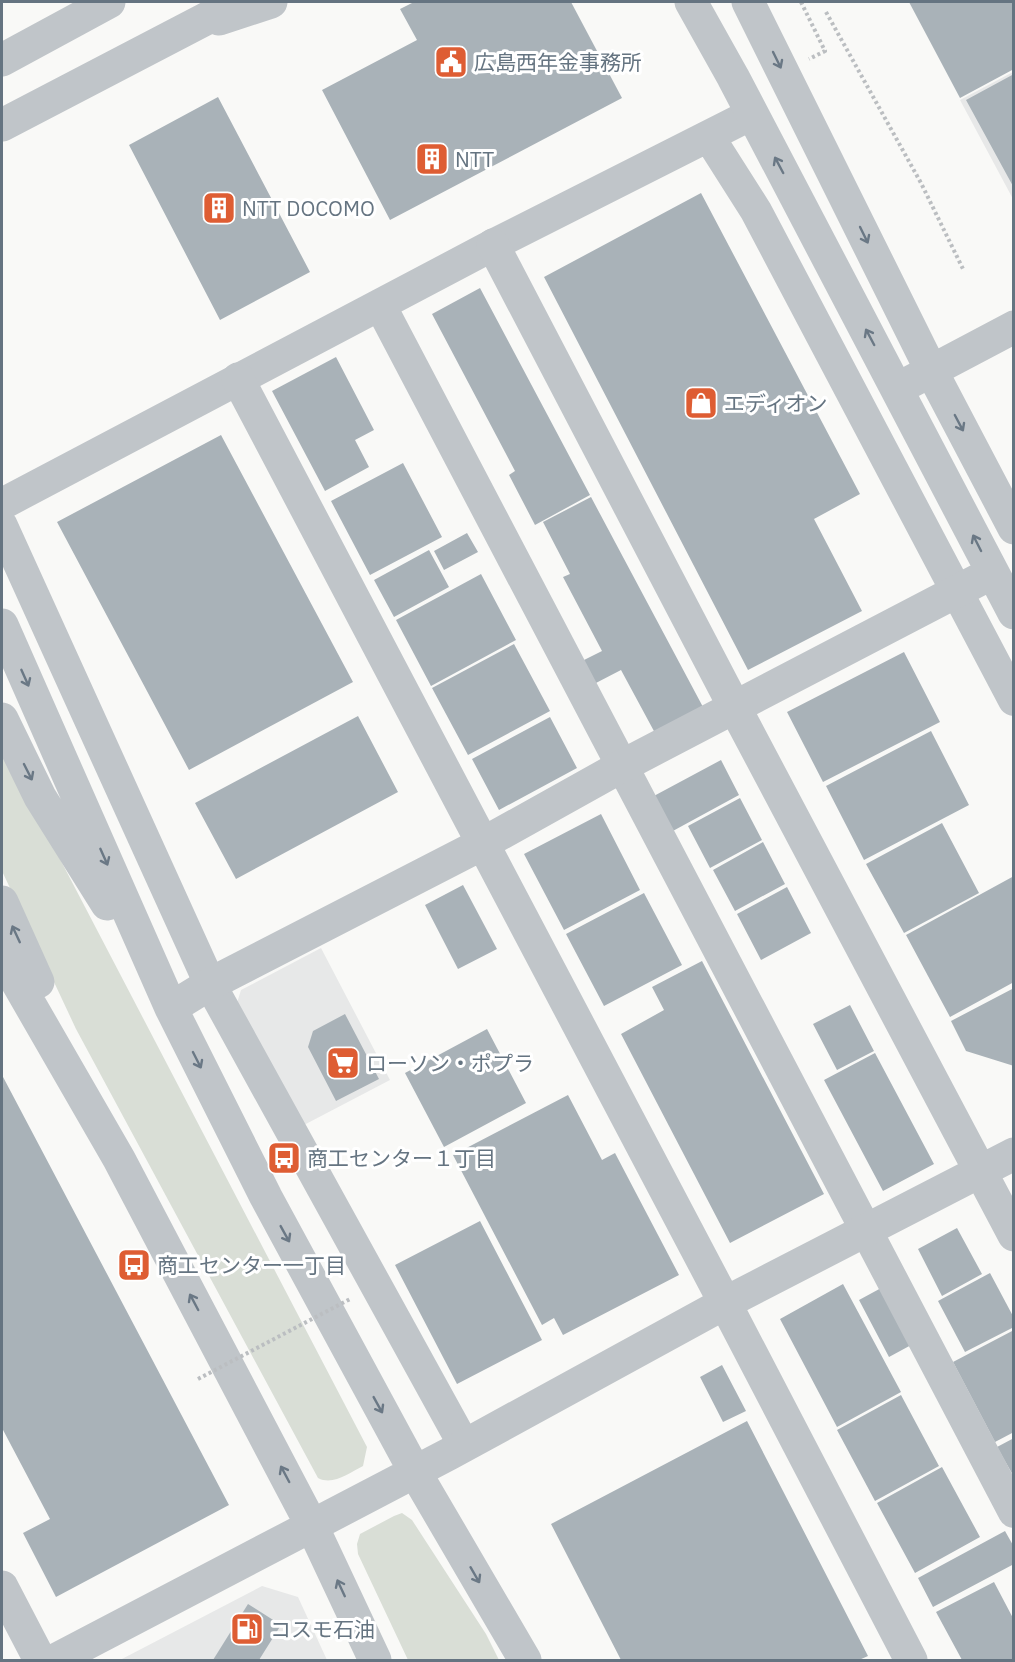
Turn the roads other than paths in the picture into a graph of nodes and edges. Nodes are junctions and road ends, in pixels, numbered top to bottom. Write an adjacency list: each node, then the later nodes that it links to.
1 (67, 2): 9 (street)
2 (109, 2): 11 (street)
3 (238, 2): 8 (street)
4 (271, 2): 8 (street)
5 (671, 2): 12 (street)
6 (691, 2): 12 (street)
7 (749, 3): 20 (street, one-way to 20)
8 (184, 30): 10 (street)
9 (2, 36)
10 (148, 47): 14 (street); 16 (street)
11 (2, 60)
12 (733, 78): 13 (street)
13 (752, 114): 15 (street); 22 (street, one-way to 13)
14 (2, 125)
15 (709, 137): 17 (street); 27 (street)
16 (2, 145)
17 (493, 245): 18 (street); 31 (street)
18 (380, 305): 21 (street); 33 (street)
19 (1014, 327): 20 (street)
20 (932, 372): 22 (street); 25 (street, one-way to 25)
21 (238, 379): 23 (street); 34 (street)
22 (897, 389): 26 (street, one-way to 22)
23 (2, 504)
24 (2, 526): 37 (street)
25 (1014, 528)
26 (992, 573): 27 (street); 28 (street)
27 (957, 593): 30 (street); 31 (street)
28 (1014, 613)
29 (2, 625): 38 (street, one-way to 38)
30 (1014, 700)
31 (735, 708): 33 (street); 41 (street)
32 (2, 719): 38 (street, one-way to 38)
33 (622, 766): 34 (street); 42 (street)
34 (482, 844): 37 (street); 44 (street)
35 (2, 902): 40 (street, one-way to 35)
36 (2, 956): 40 (street)
37 (210, 984): 38 (street); 45 (street)
38 (171, 1008): 46 (street, one-way to 46)
39 (1014, 1154): 41 (street)
40 (119, 1159): 48 (street, one-way to 40)
41 (980, 1172): 42 (street); 43 (street)
42 (865, 1232): 44 (street); 47 (street)
43 (1014, 1235)
44 (725, 1303): 45 (street); 54 (street)
45 (464, 1445): 46 (street)
46 (415, 1472): 48 (street); 50 (street, one-way to 50)
47 (1014, 1512)
48 (312, 1526): 52 (street); 53 (street, one-way to 48)
49 (2, 1587): 51 (street)
50 (518, 1652)
51 (40, 1660)
52 (55, 1660)
53 (375, 1660)
54 (911, 1660)

